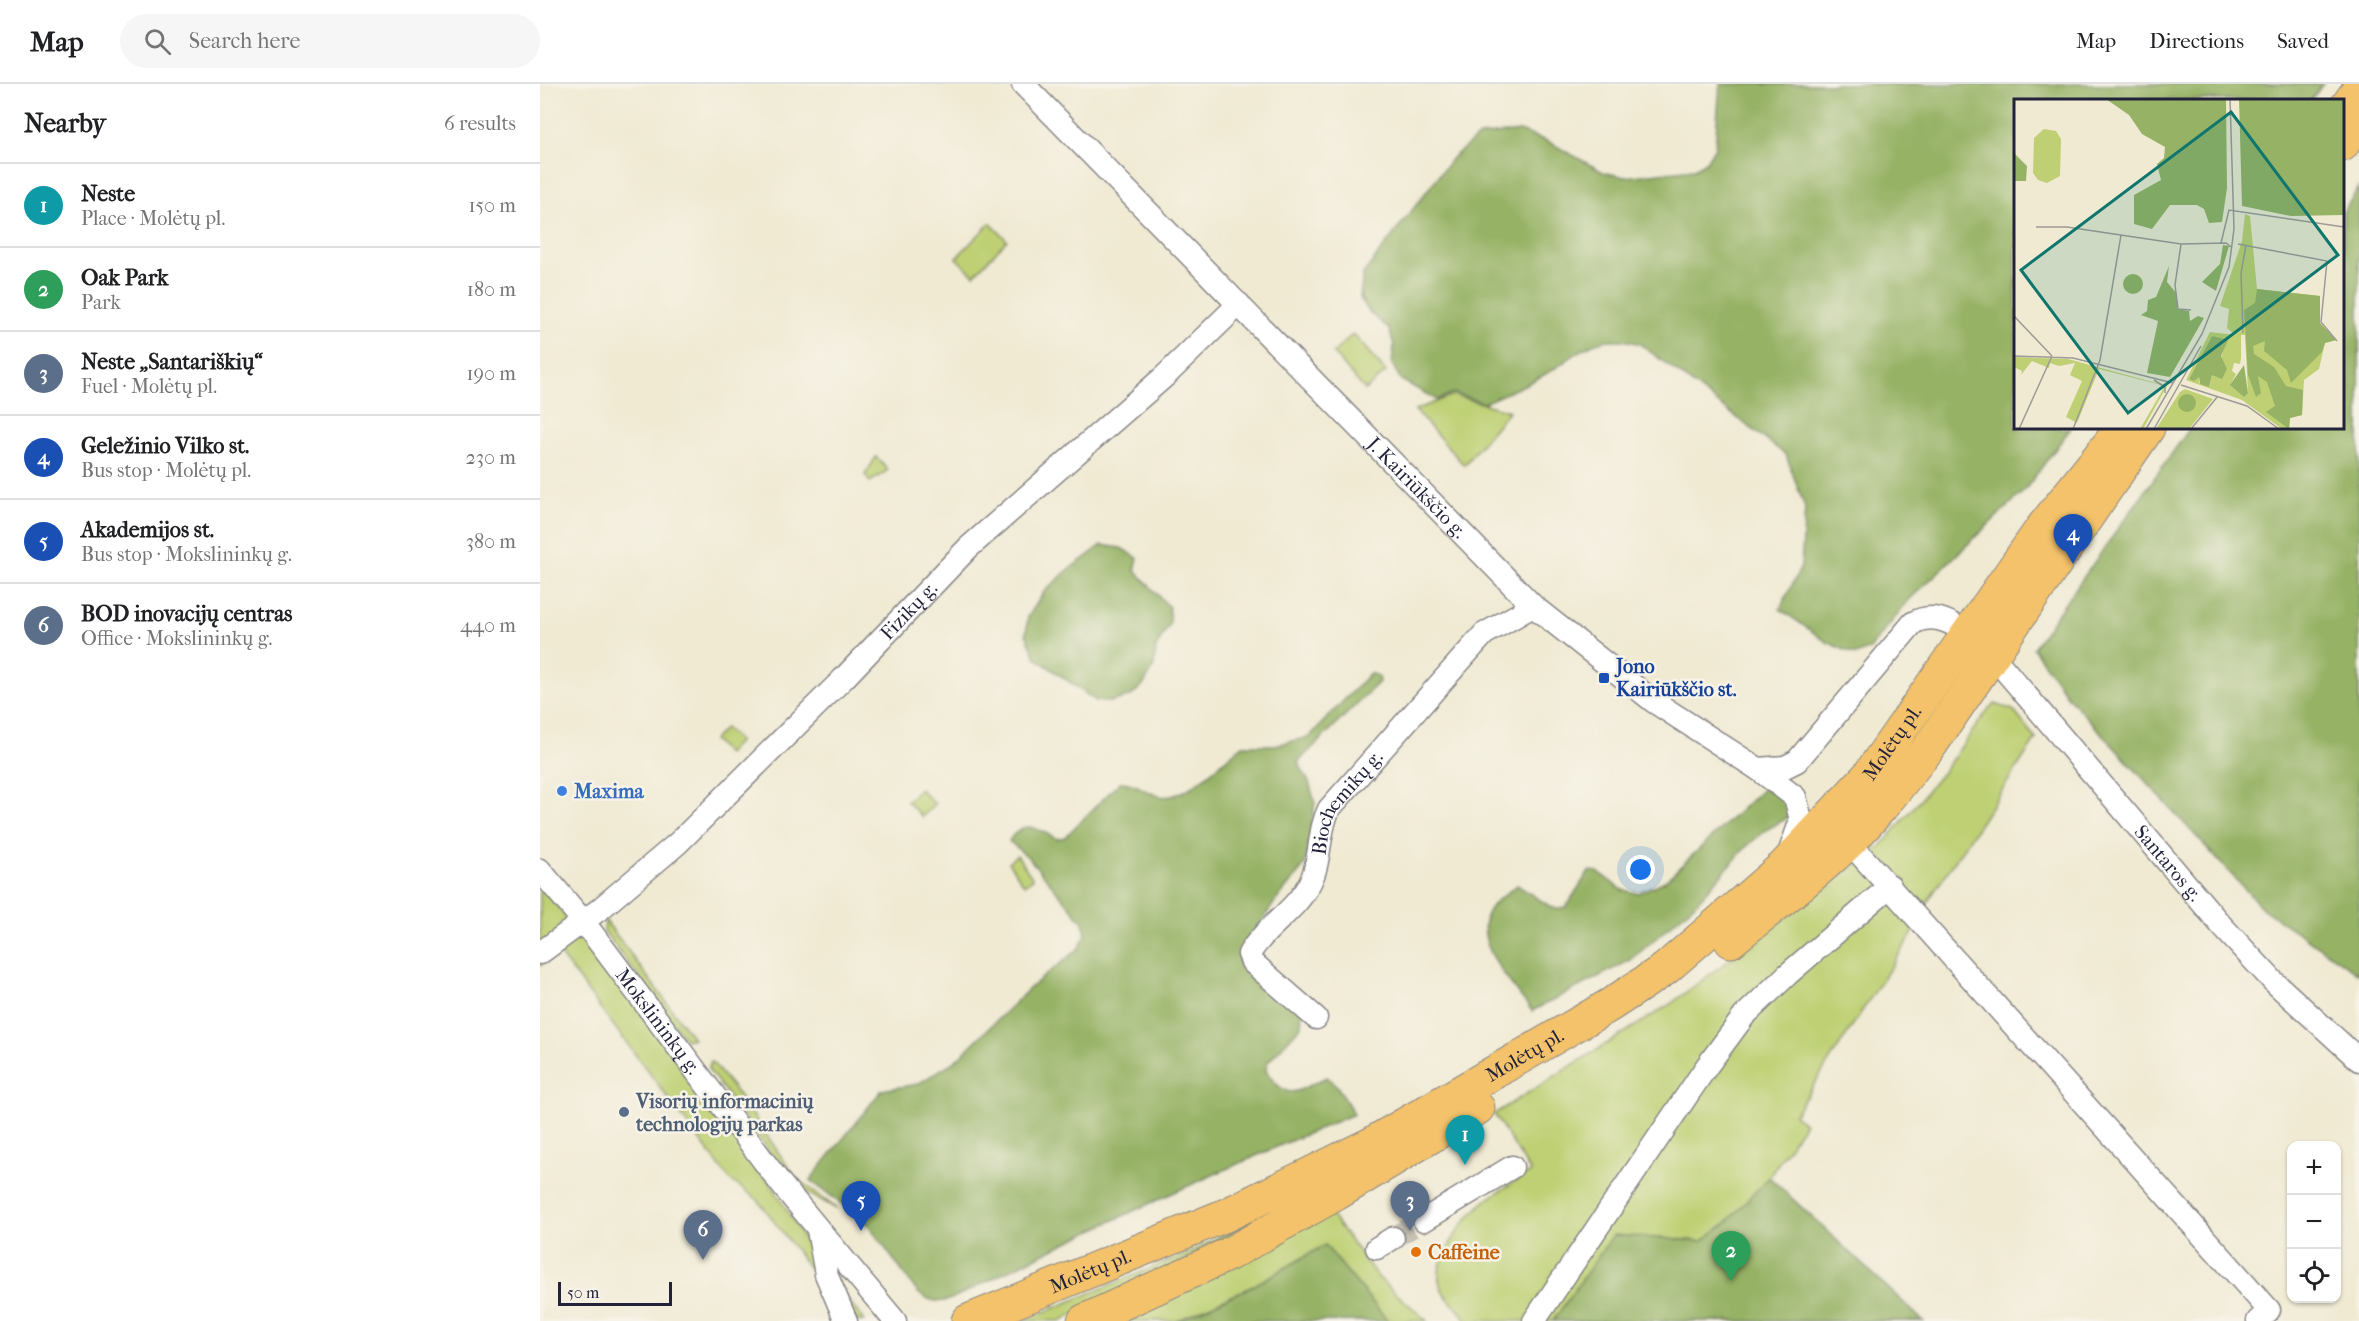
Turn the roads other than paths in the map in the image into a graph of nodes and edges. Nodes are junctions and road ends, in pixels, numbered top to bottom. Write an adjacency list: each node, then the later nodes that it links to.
1 (1023, 84): 6 (street, J. Kairiūkščio g.)
2 (2359, 89): 3 (highway)
3 (2344, 111)
4 (2359, 121): 5 (highway)
5 (2344, 144)
6 (1239, 304): 9 (street, J. Kairiūkščio g.); 16 (street, Fizikų g.)
7 (2121, 429): 10 (highway, Molėtų pl.)
8 (2147, 429): 10 (highway, Molėtų pl.)
9 (1533, 606): 11 (street, J. Kairiūkščio g.); 18 (street, Biochemikų g.)
10 (1980, 646): 11 (street); 12 (highway, Molėtų pl.); 13 (highway, Molėtų pl.); 19 (street, Santaros g.)
11 (1758, 770): 13 (street, J. Kairiūkščio g.)
12 (1849, 842): 15 (street); 26 (highway, Molėtų pl.)
13 (1784, 866): 25 (highway, Molėtų pl.)
14 (540, 870): 16 (street, Mokslininkų g.)
15 (1890, 886): 27 (street); 28 (street)
16 (583, 921): 17 (street, Fizikų g.); 22 (street, Mokslininkų g.)
17 (540, 953)
18 (1316, 1018)
19 (2359, 1060)
20 (1512, 1167): 21 (street)
21 (1424, 1220)
22 (818, 1229): 23 (street, Mokslininkų g.); 24 (street, Mokslininkų g.)
23 (846, 1321)
24 (895, 1321)
25 (969, 1321)
26 (1084, 1321)
27 (1534, 1321)
28 (2258, 1321)

